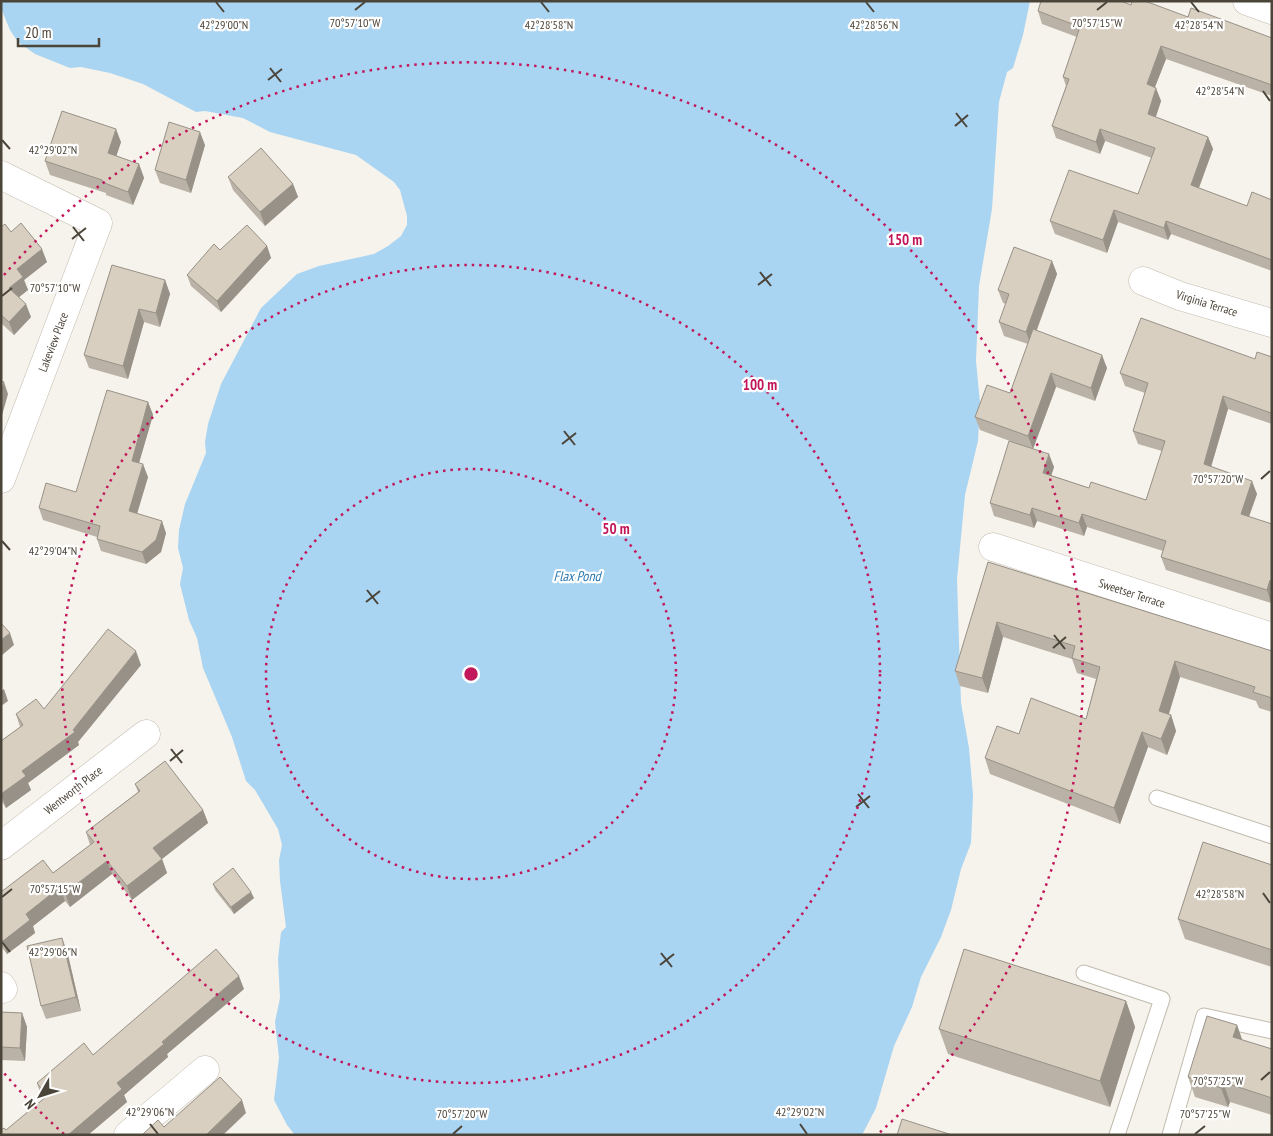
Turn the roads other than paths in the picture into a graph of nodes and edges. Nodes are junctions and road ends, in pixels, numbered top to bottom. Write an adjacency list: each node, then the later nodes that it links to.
1 (1247, 1): 2 (street)
2 (1272, 10)
3 (1, 175): 6 (street, Lakeview Place)
4 (1143, 281): 5 (street, Virginia Terrace)
5 (1272, 323)
6 (1, 480)
7 (993, 547): 8 (street, Sweetser Terrace)
8 (1272, 637)
9 (146, 734): 12 (street, Wentworth Place)
10 (1157, 798): 11 (lane)
11 (1272, 836)
12 (1, 846)
13 (1084, 973): 17 (lane)
14 (1272, 1031): 18 (lane)
15 (204, 1070): 16 (street)
16 (128, 1135)
17 (1117, 1135)
18 (1170, 1135)

